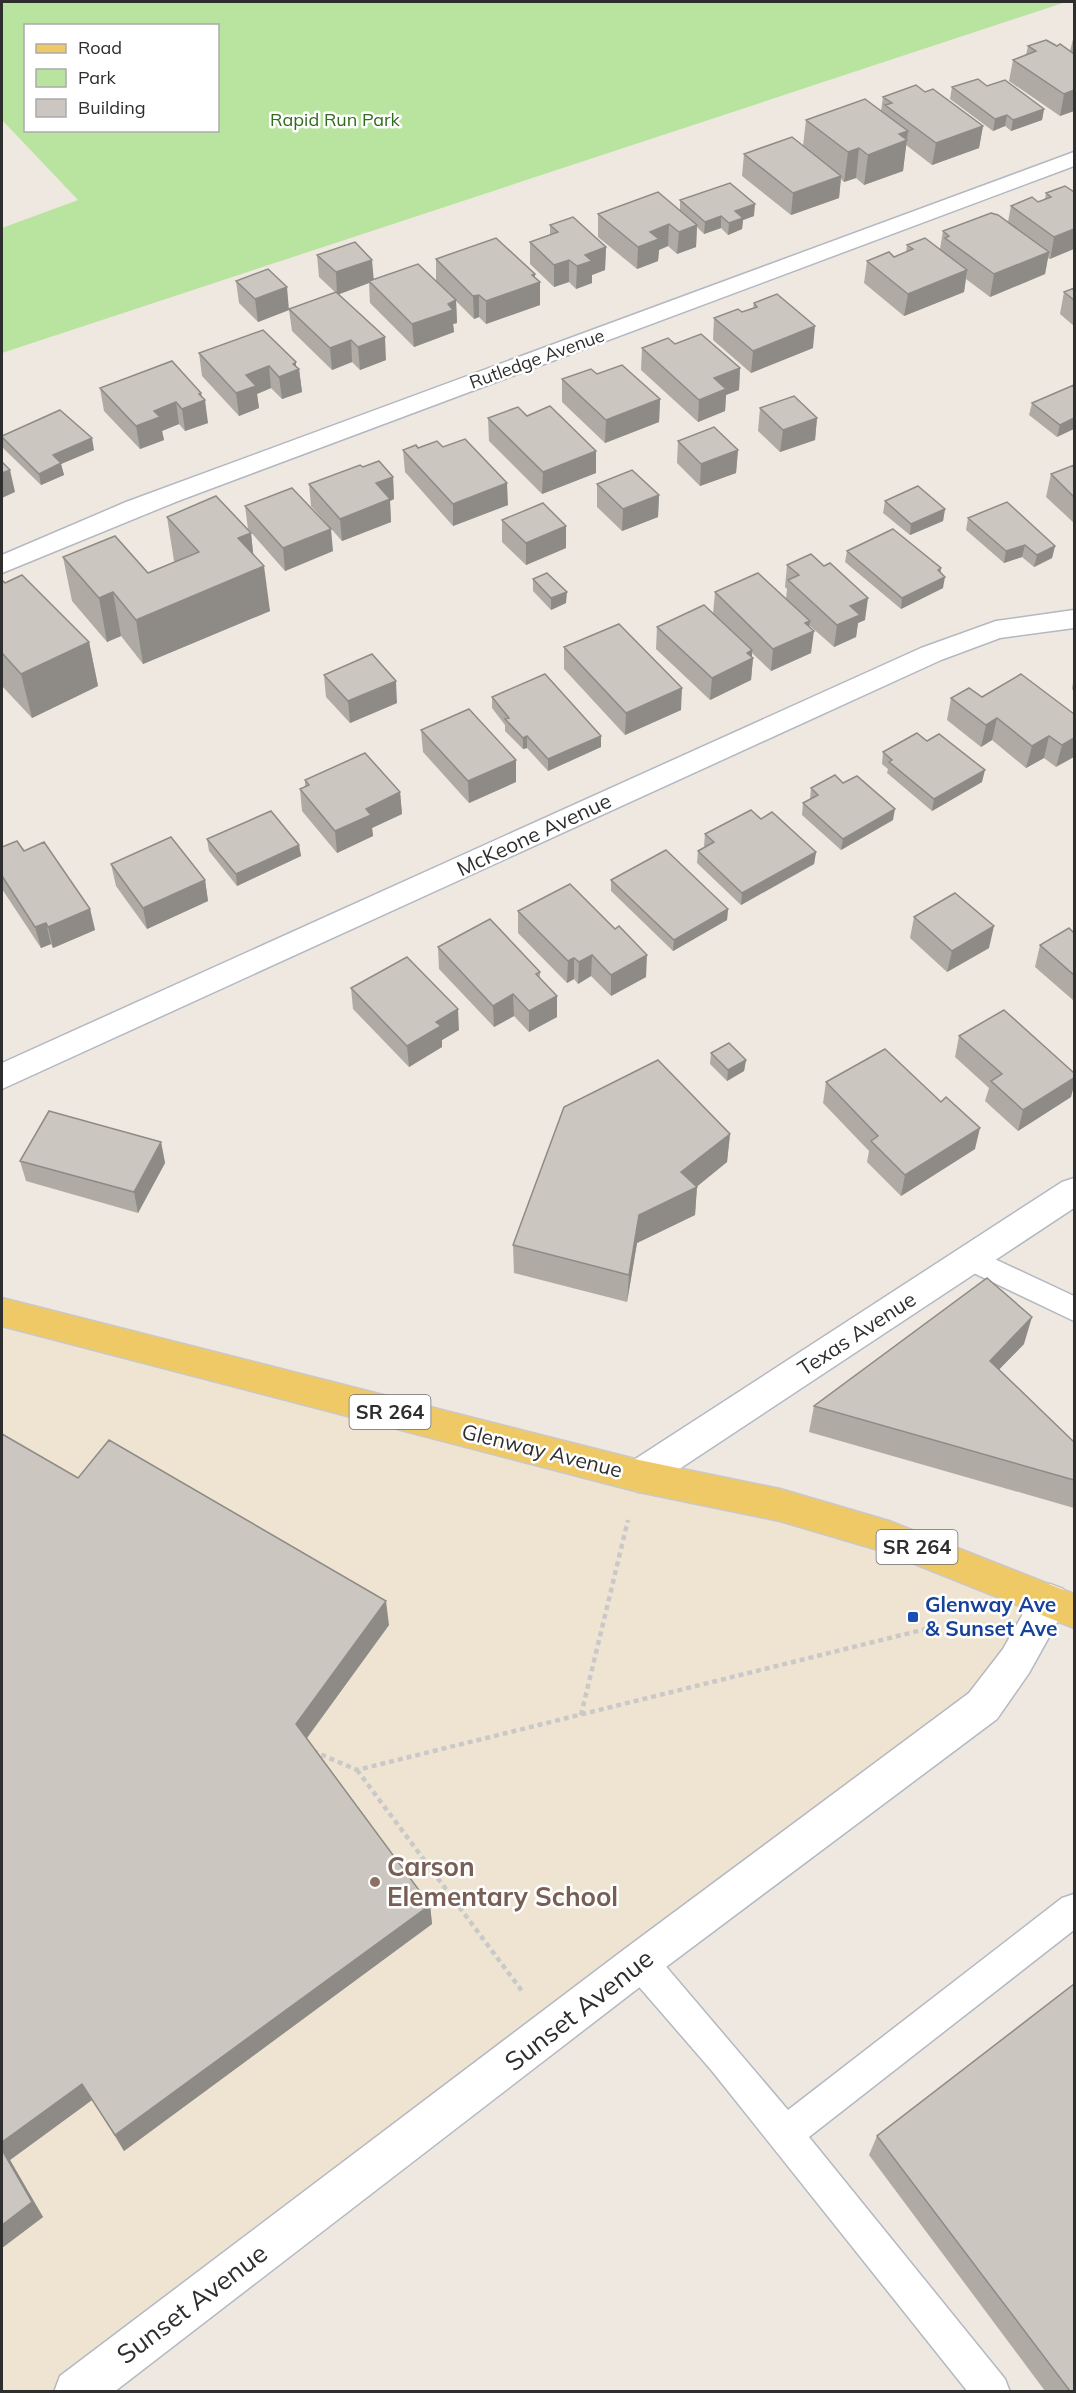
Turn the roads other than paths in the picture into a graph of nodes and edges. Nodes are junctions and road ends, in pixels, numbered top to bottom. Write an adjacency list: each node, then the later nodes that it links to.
1 (1074, 159): 2 (street, Rutledge Avenue)
2 (2, 565)
3 (1074, 619): 4 (street, McKeone Avenue)
4 (2, 1077)
5 (1074, 1191): 6 (street, Texas Avenue)
6 (971, 1258): 7 (lane); 9 (street, Texas Avenue)
7 (1074, 1309)
8 (2, 1312): 9 (main road, Glenway Avenue / SR 264)
9 (639, 1476): 10 (main road, Glenway Avenue / SR 264)
10 (1062, 1606): 12 (street, Sunset Avenue)
11 (1074, 1910): 13 (lane)
12 (640, 1962): 13 (lane); 14 (street, Sunset Avenue)
13 (783, 2135): 15 (lane)
14 (76, 2391)
15 (992, 2391)

